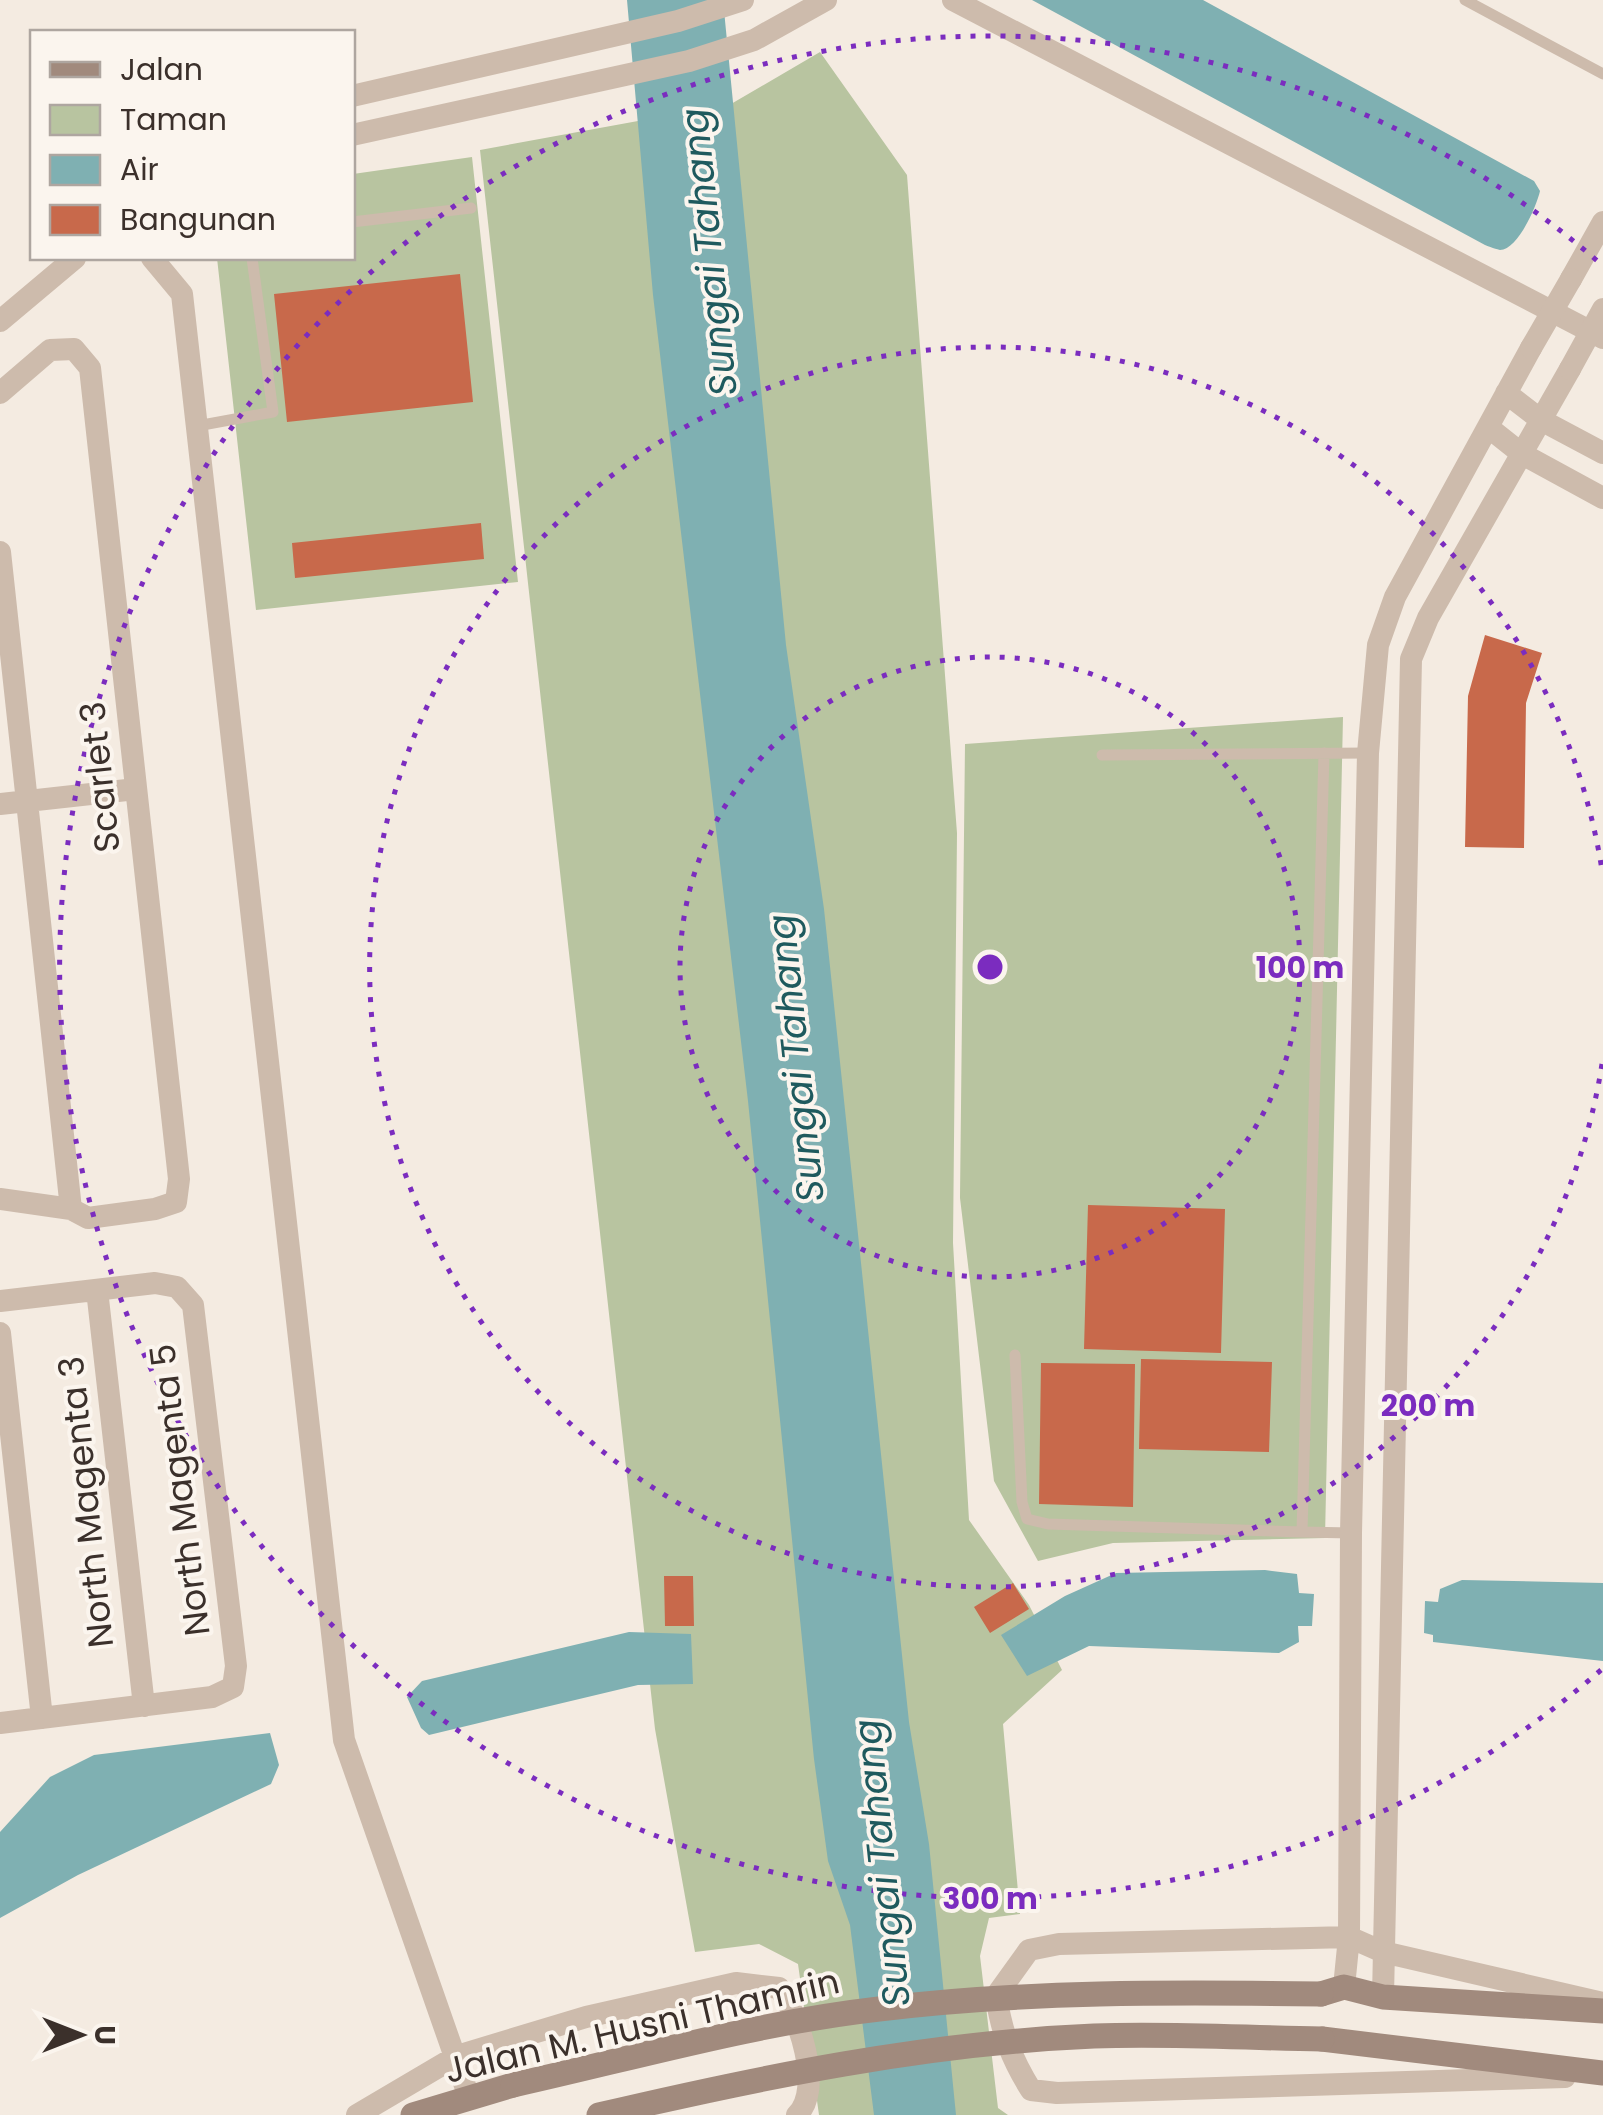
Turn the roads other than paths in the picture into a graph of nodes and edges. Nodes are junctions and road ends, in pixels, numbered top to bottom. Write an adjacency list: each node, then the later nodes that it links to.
1 (744, 0): 7 (street)
2 (826, 0): 8 (street)
3 (952, 0): 17 (street)
4 (1465, 0): 5 (lane)
5 (1486, 5): 6 (lane)
6 (1603, 74)
7 (355, 95)
8 (355, 135)
9 (470, 208): 10 (lane)
10 (355, 222)
11 (1603, 222): 19 (street, bridge)
12 (73, 260): 16 (street)
13 (154, 260): 21 (street)
14 (252, 260): 21 (lane)
15 (1603, 308): 20 (street, bridge)
16 (0, 321)
17 (1603, 338)
18 (0, 393): 30 (street, Scarlet 3)
19 (1506, 393): 20 (street); 22 (street)
20 (1542, 420): 23 (street); 24 (street)
21 (197, 426): 50 (street)
22 (1488, 427): 24 (street); 27 (street)
23 (1603, 453)
24 (1522, 454): 25 (street); 45 (street)
25 (1603, 498)
26 (0, 552): 31 (street)
27 (1368, 752): 28 (lane); 40 (street)
28 (1324, 753): 29 (lane); 39 (lane)
29 (1102, 755)
30 (136, 789): 31 (street); 34 (street, Scarlet 3)
31 (27, 801): 32 (street); 34 (street)
32 (0, 804)
33 (0, 1199): 34 (street)
34 (71, 1209)
35 (97, 1290): 36 (street); 41 (street, North Magenta 3); 41 (street, North Magenta 5)
36 (0, 1301)
37 (0, 1333): 42 (street)
38 (1015, 1356): 39 (lane)
39 (1302, 1532): 40 (lane)
40 (1351, 1533): 44 (street)
41 (144, 1706): 42 (street)
42 (42, 1718): 43 (street)
43 (0, 1723)
44 (1349, 1937): 45 (street); 46 (street); 51 (street)
45 (1383, 1952): 47 (street); 48 (street)
46 (1332, 1991): 47 (main road, Jalan M. Husni Thamrin); 52 (main road, Jalan M. Husni Thamrin, bridge)
47 (1383, 1997): 49 (main road, Jalan M. Husni Thamrin)
48 (1603, 2003)
49 (1603, 2011)
50 (457, 2056): 52 (street); 53 (street); 56 (street)
51 (1603, 2075): 55 (main road, bridge)
52 (469, 2098): 54 (main road, Jalan M. Husni Thamrin)
53 (357, 2115)
54 (413, 2115)
55 (599, 2115)
56 (797, 2115)

